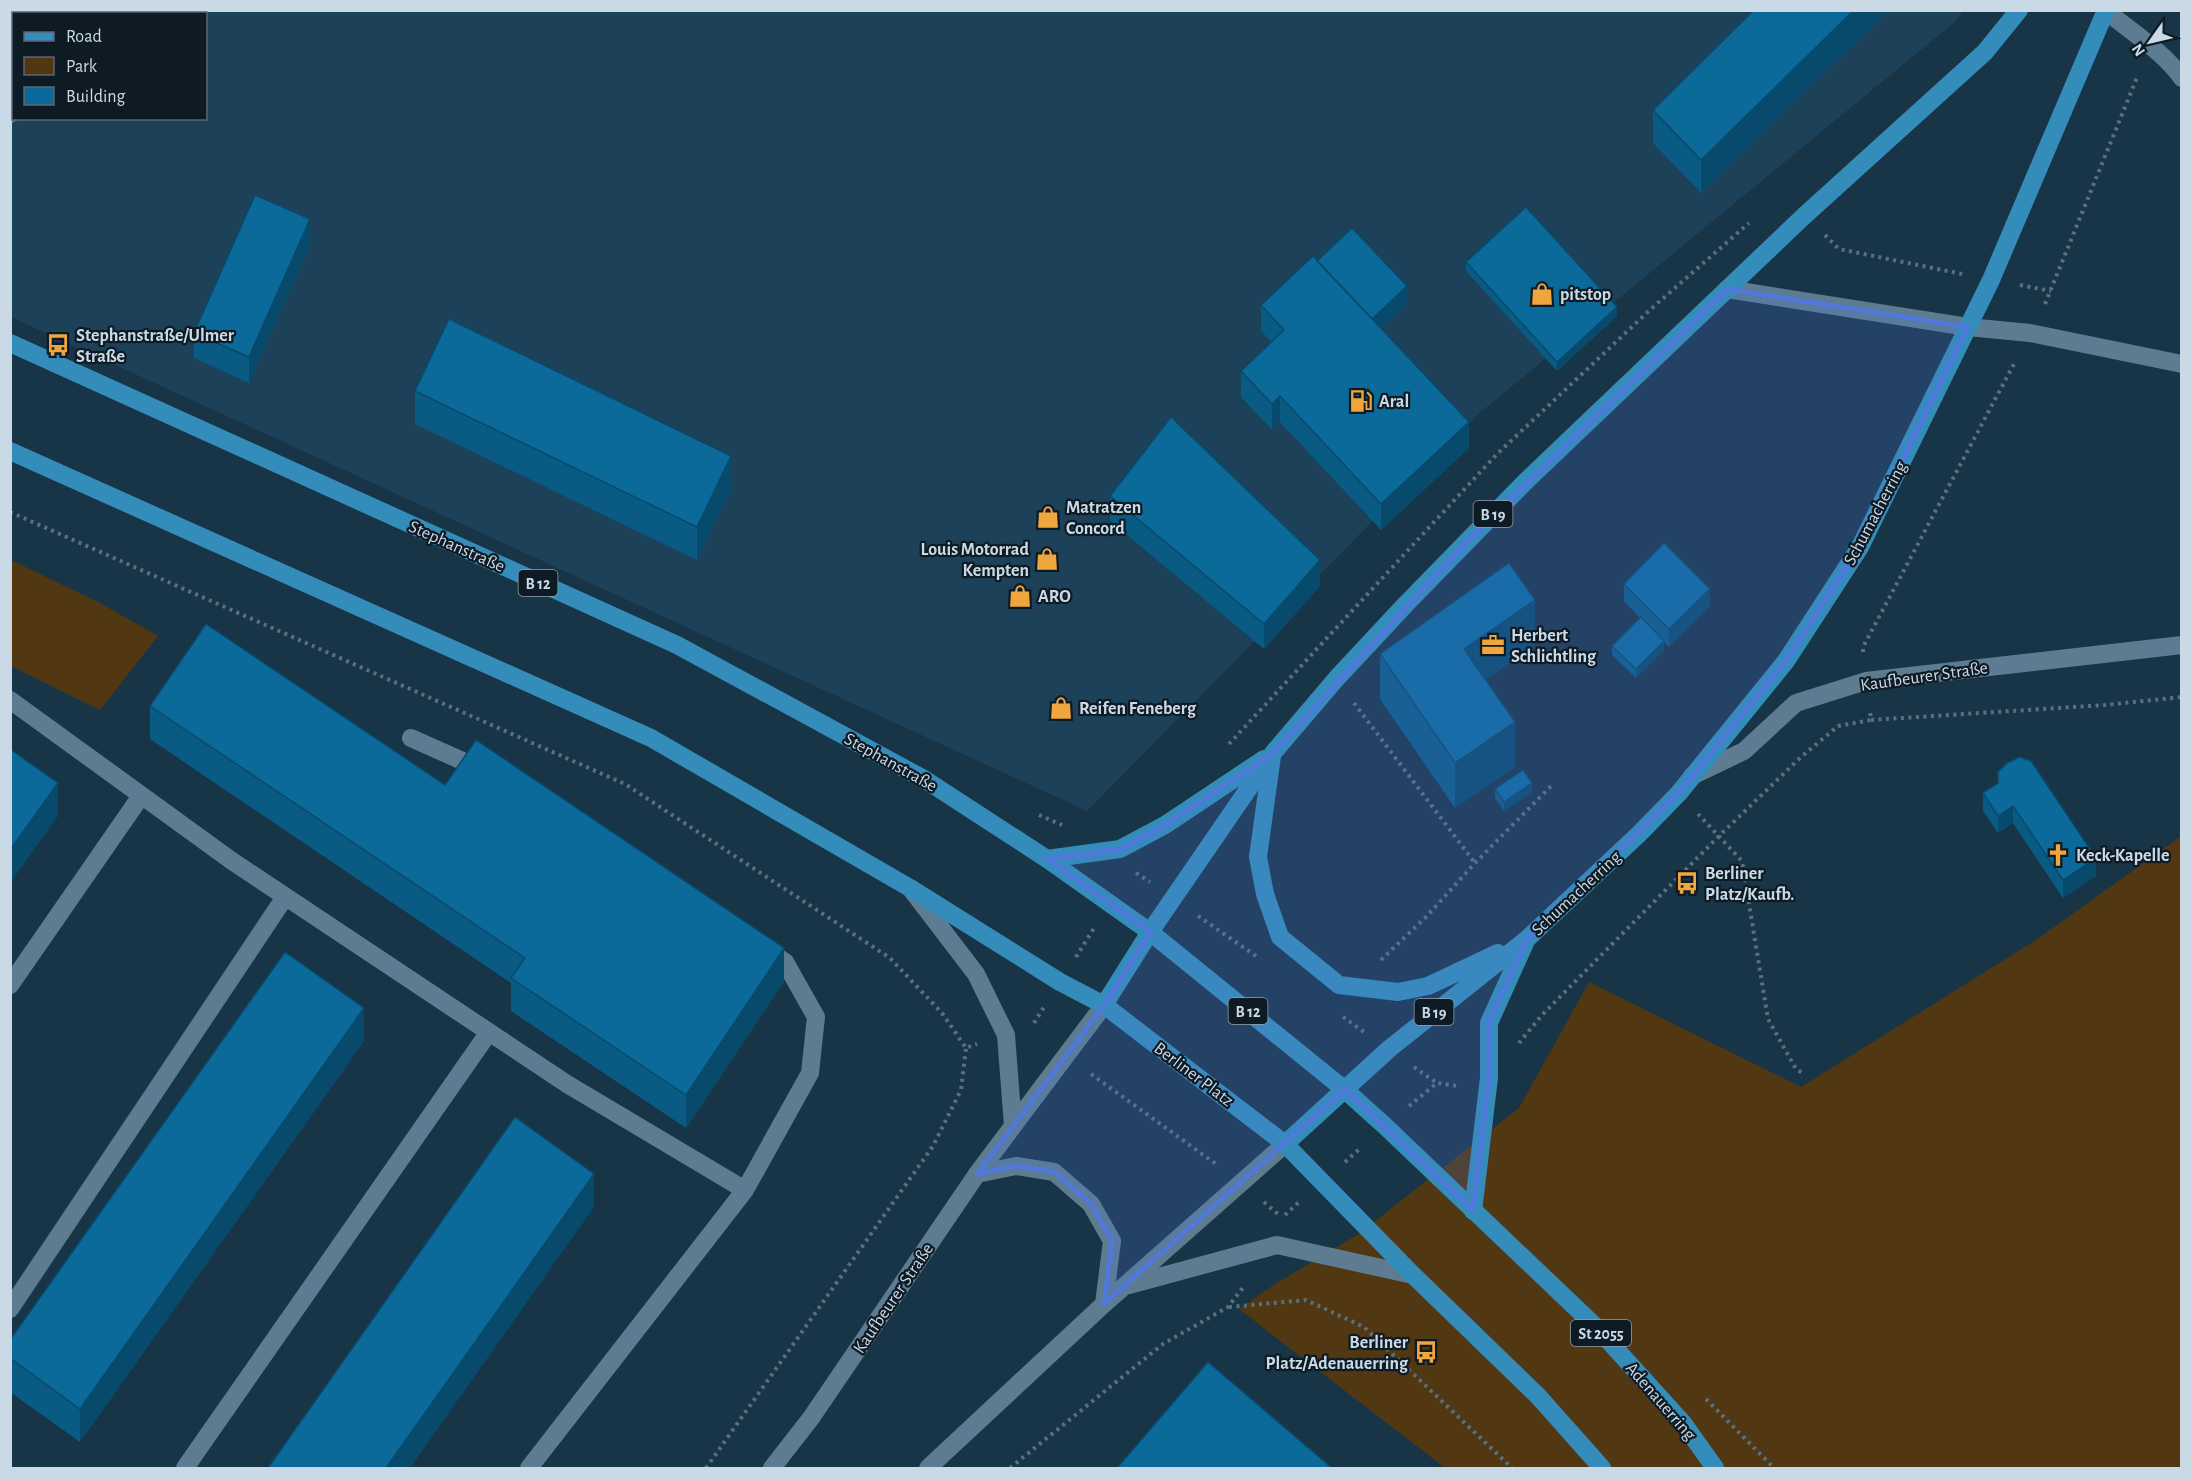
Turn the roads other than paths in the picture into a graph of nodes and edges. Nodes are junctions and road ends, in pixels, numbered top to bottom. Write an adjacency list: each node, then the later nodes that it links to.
1 (2019, 10): 4 (main road)
2 (2106, 11): 3 (main road); 5 (main road, Schumacherring)
3 (2181, 78)
4 (1727, 289): 5 (main road); 12 (main road, B 19)
5 (1968, 327): 7 (main road); 13 (main road, Schumacherring)
6 (10, 343): 16 (main road, Stephanstraße / B 12)
7 (2181, 364)
8 (10, 451): 17 (main road)
9 (2181, 645): 13 (main road, Kaufbeurer Straße / B 19)
10 (10, 700): 15 (main road)
11 (411, 738): 14 (main road)
12 (1273, 753): 16 (main road); 19 (main road, B 19); 21 (main road)
13 (1692, 776): 21 (main road, Schumacherring / B 19)
14 (497, 778)
15 (141, 795): 18 (main road); 22 (main road)
16 (1047, 859): 19 (main road, B 12)
17 (910, 888): 23 (main road, Berliner Platz); 26 (main road)
18 (285, 897): 24 (main road); 34 (main road)
19 (1150, 932): 23 (main road, B 19); 25 (main road, B 12)
20 (745, 935): 29 (main road)
21 (1527, 939): 25 (main road, B 19); 30 (main road)
22 (10, 985)
23 (1104, 1005): 26 (main road, B 19); 27 (main road, Berliner Platz)
24 (489, 1032): 29 (main road); 35 (main road)
25 (1345, 1090): 27 (main road, B 19); 30 (main road)
26 (1013, 1126): 28 (main road, Kaufbeurer Straße / B 19)
27 (1285, 1143): 31 (main road, Berliner Platz); 32 (main road, B 19)
28 (977, 1174): 33 (main road); 37 (main road, Kaufbeurer Straße / B 19)
29 (745, 1191): 36 (main road)
30 (1473, 1211): 40 (main road, Adenauerring / St 2055)
31 (1413, 1275): 32 (main road); 39 (main road)
32 (1124, 1286): 33 (main road, B 19)
33 (1104, 1304): 38 (main road, B 19)
34 (10, 1309)
35 (185, 1468)
36 (529, 1468)
37 (772, 1468)
38 (928, 1468)
39 (1602, 1468)
40 (1715, 1468)

